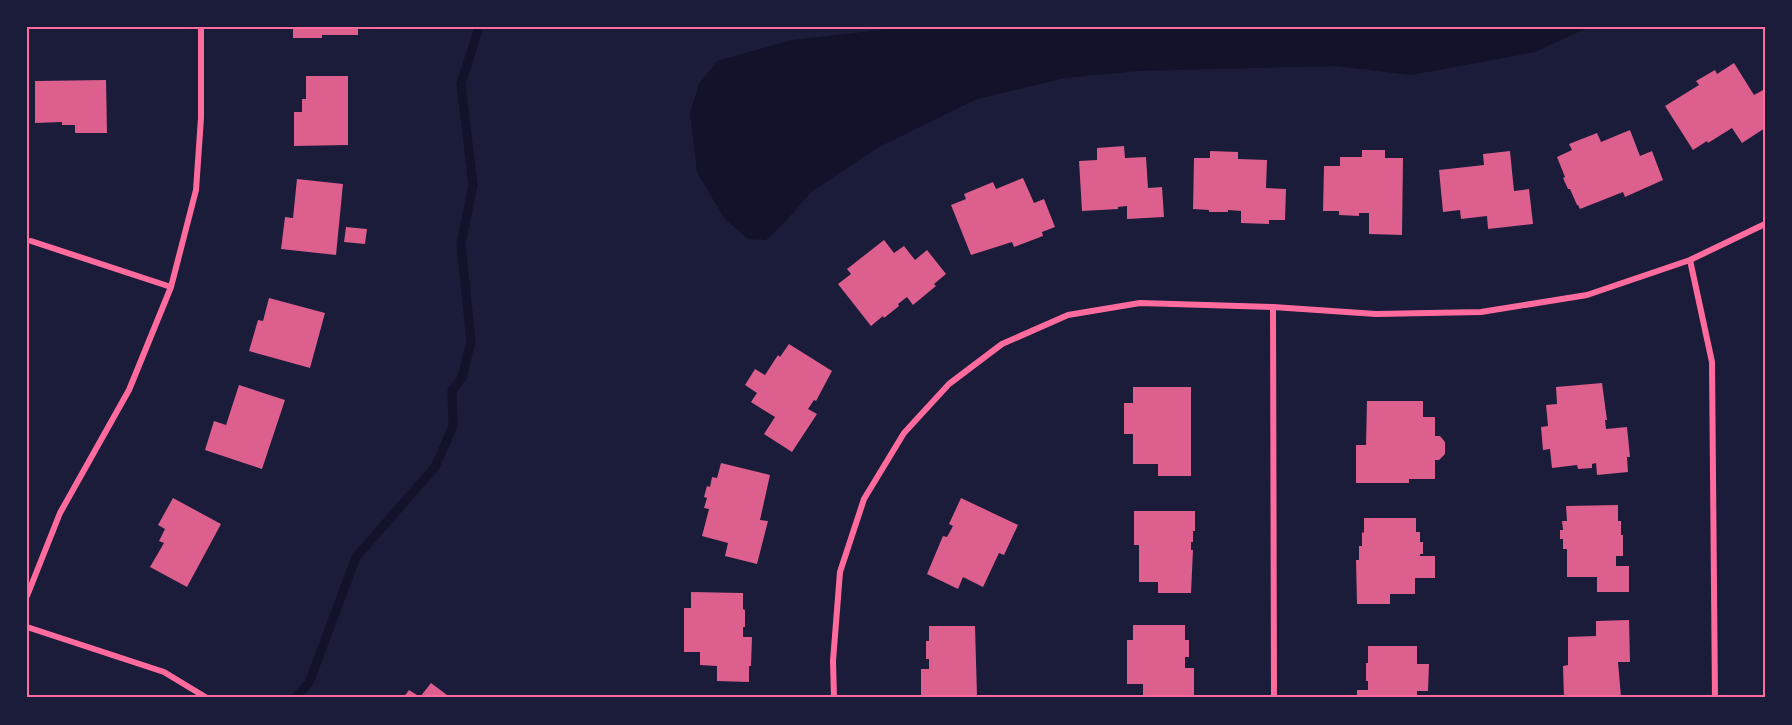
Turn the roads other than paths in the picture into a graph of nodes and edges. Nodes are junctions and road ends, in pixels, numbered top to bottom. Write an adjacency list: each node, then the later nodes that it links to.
1 (201, 27): 5 (street)
2 (1765, 224): 4 (street)
3 (31, 241): 5 (street)
4 (1690, 260): 6 (street); 12 (street)
5 (171, 287): 7 (street)
6 (1273, 307): 10 (street); 11 (street)
7 (27, 596)
8 (27, 627): 9 (street)
9 (207, 698)
10 (834, 698)
11 (1274, 698)
12 (1715, 698)

